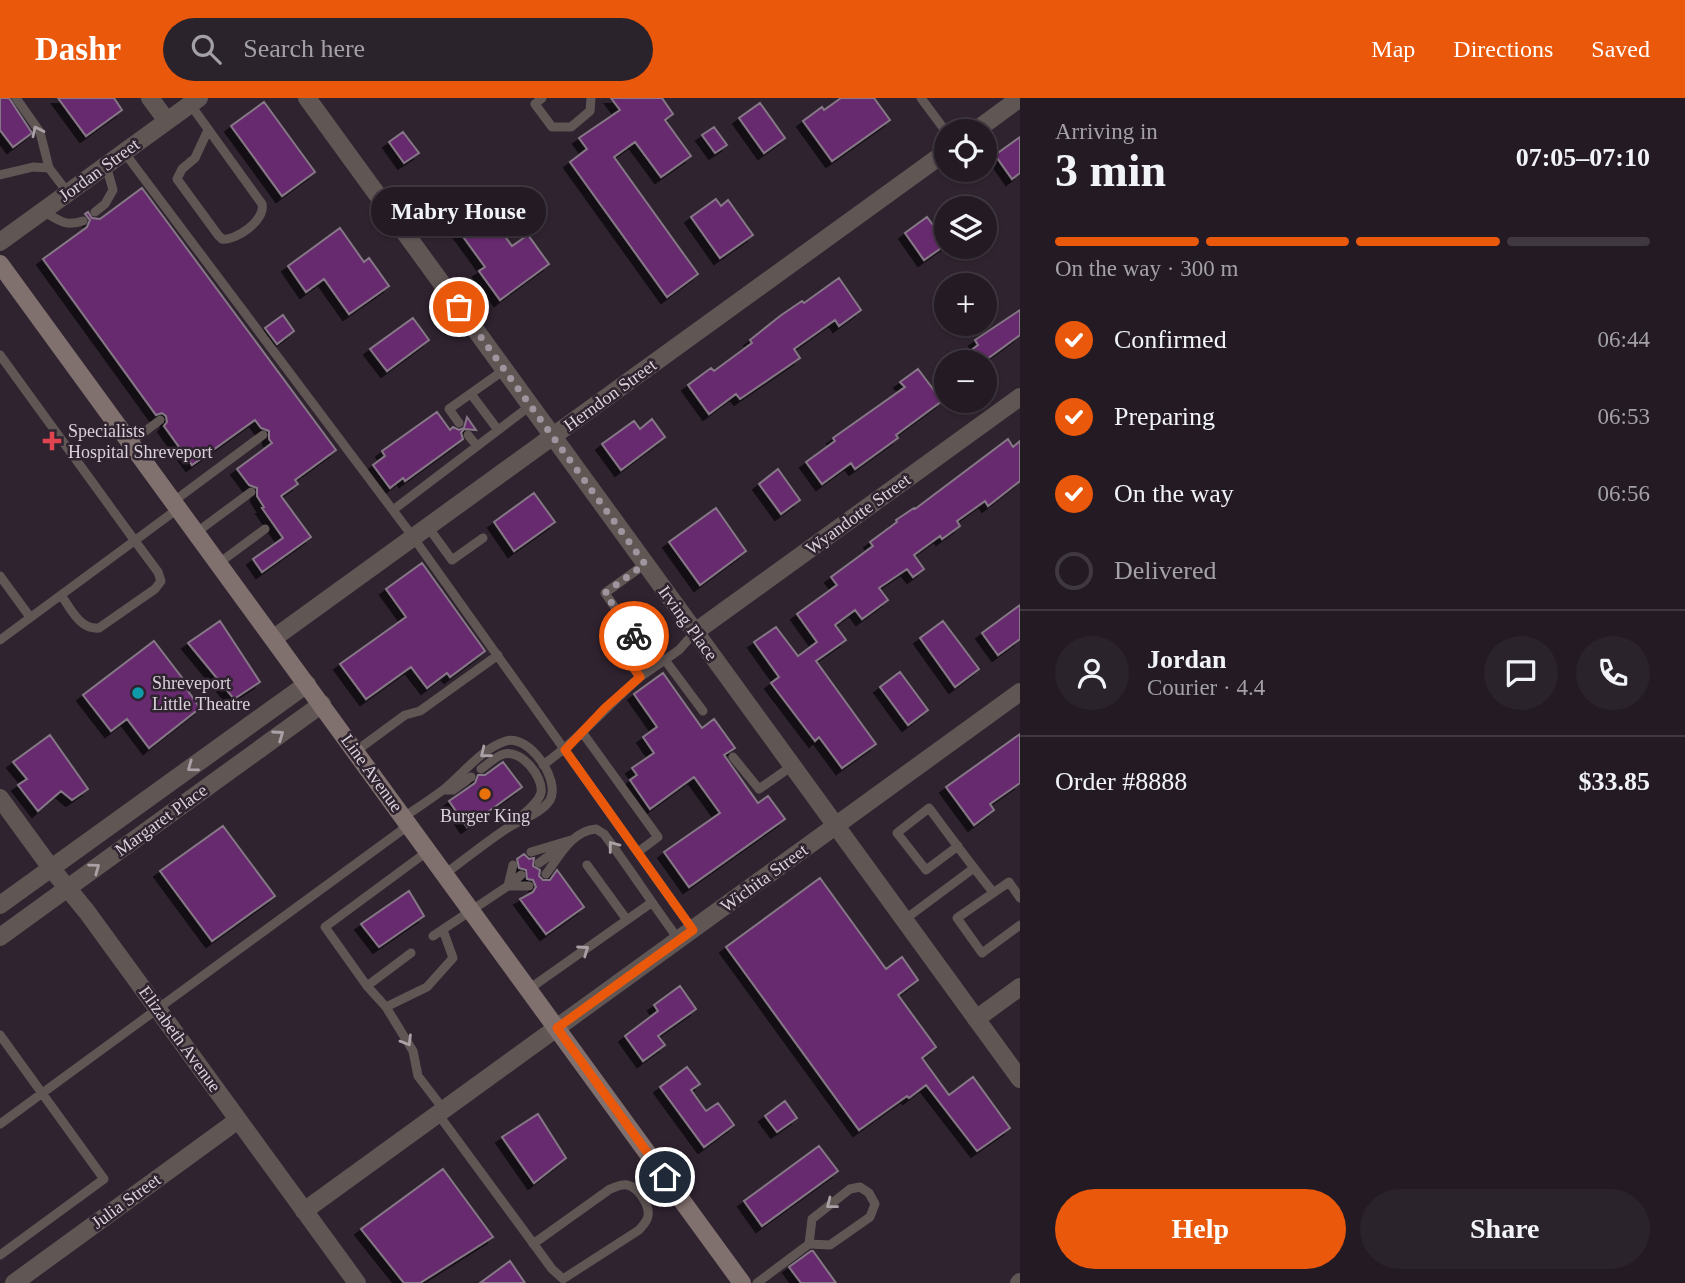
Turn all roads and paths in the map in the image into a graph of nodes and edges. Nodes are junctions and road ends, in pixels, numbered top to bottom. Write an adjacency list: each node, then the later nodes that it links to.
1 (16, 98): 16 (lane, one-way to 1)
2 (150, 98): 11 (street)
3 (307, 98): 25 (street, Irving Place)
4 (542, 98): 5 (lane)
5 (591, 98)
6 (921, 98): 9 (lane)
7 (1020, 98): 10 (street)
8 (194, 101): 11 (street, Jordan Street); 12 (lane)
9 (937, 119)
10 (991, 119)
11 (167, 121): 13 (street, Jordan Street)
12 (208, 130): 12 (lane)
13 (124, 152): 15 (street, Jordan Street); 39 (lane)
14 (934, 160): 34 (street, Herndon Street)
15 (106, 165): 18 (street, Jordan Street); 20 (lane)
16 (49, 168): 17 (lane); 18 (lane)
17 (0, 175)
18 (68, 193): 19 (street, Jordan Street)
19 (43, 211): 21 (lane); 22 (street, Jordan Street)
20 (95, 212)
21 (83, 221)
22 (0, 242)
23 (0, 264): 35 (main road, Line Avenue)
24 (0, 355): 44 (lane)
25 (504, 370): 26 (lane); 28 (street, Irving Place)
26 (471, 394): 30 (lane); 31 (lane)
27 (1020, 397): 50 (street, Wyandotte Street)
28 (530, 406): 31 (lane); 34 (street, Irving Place)
29 (160, 421): 35 (lane)
30 (459, 423)
31 (498, 430): 36 (lane)
32 (263, 435): 38 (lane)
33 (468, 435): 36 (lane)
34 (553, 437): 42 (street, Herndon Street); 46 (street, Irving Place)
35 (131, 442): 38 (main road, Line Avenue)
36 (477, 446): 39 (lane)
37 (251, 492): 41 (lane)
38 (177, 505): 41 (main road, Line Avenue); 44 (lane)
39 (393, 510): 42 (lane)
40 (265, 529): 45 (lane)
41 (197, 532): 45 (main road, Line Avenue)
42 (421, 532): 43 (lane); 51 (street, Herndon Street); 53 (lane)
43 (483, 538)
44 (135, 541): 48 (lane); 48 (lane)
45 (219, 563): 51 (main road, Line Avenue)
46 (645, 564): 50 (street, Irving Place); 55 (lane)
47 (0, 576): 49 (lane)
48 (61, 595): 49 (lane)
49 (30, 617): 52 (lane)
50 (695, 632): 54 (lane); 65 (street, Irving Place)
51 (274, 638): 56 (main road, Line Avenue)
52 (0, 639)
53 (498, 655): 61 (lane); 62 (lane)
54 (665, 660): 55 (lane); 59 (lane)
55 (640, 677): 60 (lane)
56 (307, 684): 58 (main road, Line Avenue); 78 (street, Margaret Place, one-way to 78)
57 (1020, 692): 71 (street, Wichita Street)
58 (322, 705): 62 (main road, Line Avenue); 82 (street, Margaret Place, one-way to 58)
59 (703, 711)
60 (582, 732): 61 (lane); 76 (lane)
61 (565, 750): 64 (lane); 76 (lane)
62 (356, 751): 70 (main road, Line Avenue)
63 (733, 757): 65 (lane)
64 (543, 765): 68 (lane, one-way to 68); 72 (lane)
65 (792, 766): 71 (street, Irving Place)
66 (481, 769): 72 (lane)
67 (471, 777): 68 (lane)
68 (443, 790): 70 (lane)
69 (0, 798): 78 (street, Elizabeth Avenue)
70 (407, 821): 75 (main road, Line Avenue); 100 (lane)
71 (836, 826): 89 (street, Irving Place); 92 (street, Wichita Street)
72 (507, 828): 80 (lane)
73 (571, 840): 73 (lane); 85 (lane, one-way to 73)
74 (958, 846): 74 (lane); 79 (lane)
75 (428, 850): 80 (main road, Line Avenue); 96 (lane)
76 (638, 852): 92 (lane)
77 (587, 865): 88 (lane)
78 (51, 868): 82 (street, Elizabeth Avenue); 86 (street, Margaret Place)
79 (974, 868): 83 (lane); 89 (lane)
80 (445, 874): 87 (main road, Line Avenue)
81 (508, 886): 81 (lane); 87 (lane)
82 (68, 888): 94 (street, Margaret Place); 100 (street, Elizabeth Avenue)
83 (993, 892): 84 (lane); 90 (lane)
84 (1020, 898)
85 (651, 903): 88 (lane); 92 (lane)
86 (0, 905)
87 (472, 912): 91 (lane); 98 (main road, Line Avenue)
88 (627, 920): 98 (lane, one-way to 88)
89 (904, 920): 101 (street, Irving Place)
90 (1020, 925)
91 (443, 930): 93 (lane); 99 (lane)
92 (686, 935): 102 (street, Wichita Street)
93 (433, 936)
94 (0, 937)
95 (411, 953): 96 (lane)
96 (367, 986): 99 (lane)
97 (1020, 987): 101 (street)
98 (529, 989): 102 (main road, Line Avenue)
99 (386, 1007): 106 (lane, one-way to 106)
100 (158, 1009): 105 (lane); 107 (street, Elizabeth Avenue)
101 (976, 1019): 104 (street, Irving Place)
102 (557, 1028): 106 (street, Wichita Street); 115 (main road, Line Avenue)
103 (0, 1035): 105 (lane)
104 (1020, 1079)
105 (41, 1094): 108 (lane); 112 (lane)
106 (441, 1112): 109 (street, Wichita Street); 110 (lane)
107 (238, 1120): 109 (street, Elizabeth Avenue); 113 (street, Julia Street)
108 (0, 1124)
109 (304, 1211): 114 (street, Elizabeth Avenue)
110 (533, 1244): 110 (lane)
111 (809, 1244): 111 (lane, one-way to 111); 116 (lane)
112 (0, 1255)
113 (14, 1283)
114 (357, 1283)
115 (742, 1283)
116 (757, 1283)

